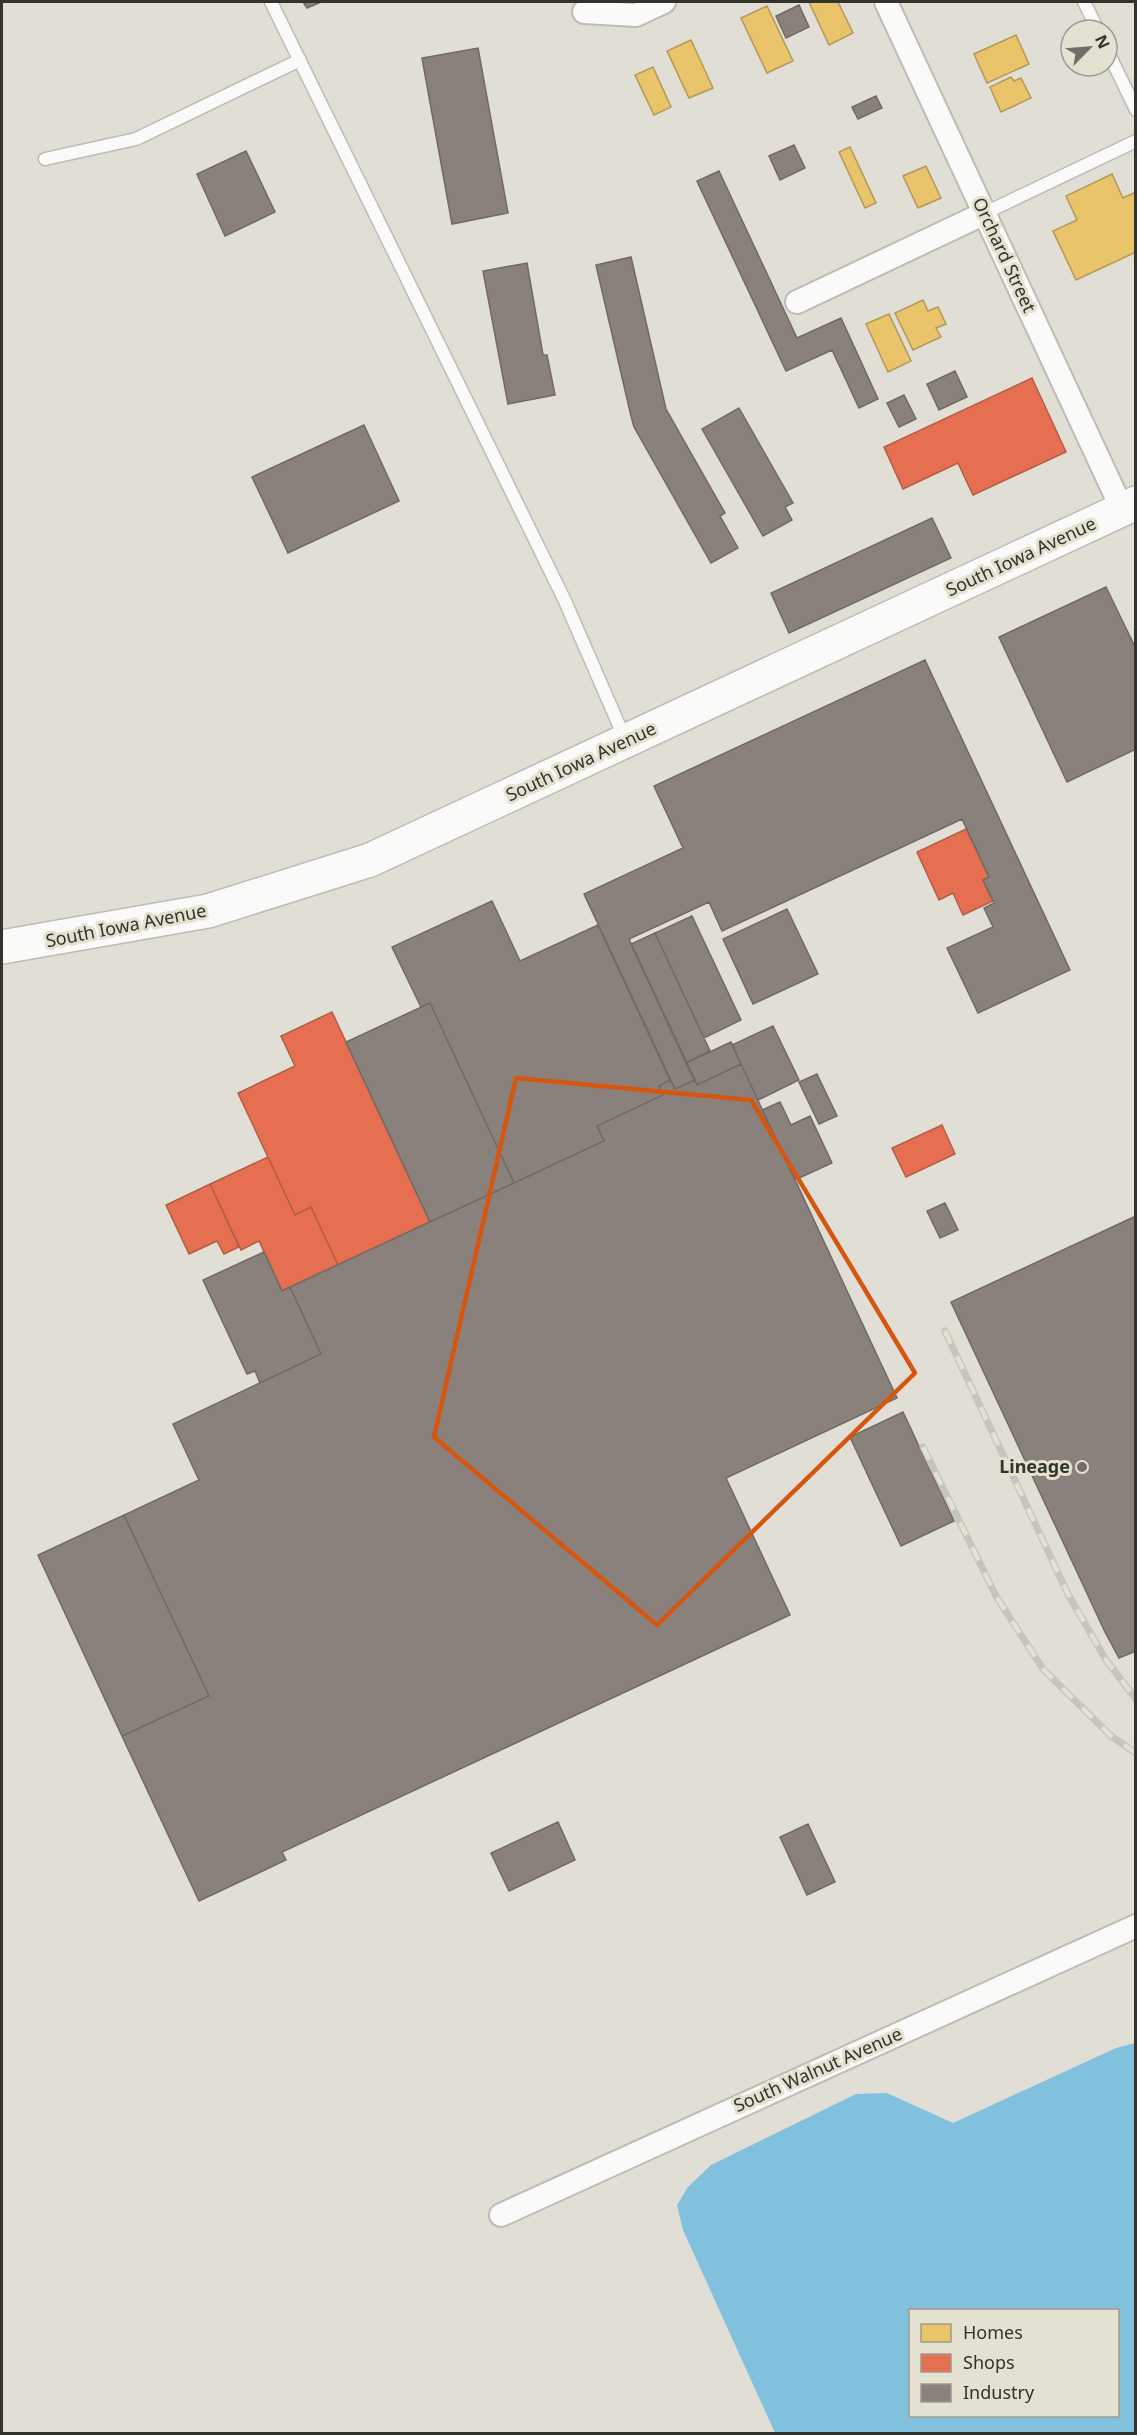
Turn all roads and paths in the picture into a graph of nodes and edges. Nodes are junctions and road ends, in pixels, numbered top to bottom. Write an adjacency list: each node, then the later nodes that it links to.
1 (271, 2): 7 (lane)
2 (664, 2): 5 (street)
3 (886, 2): 12 (street, Orchard Street)
4 (1084, 2): 6 (lane)
5 (584, 7)
6 (1092, 18)
7 (300, 60): 11 (lane); 15 (lane)
8 (1119, 75): 9 (lane)
9 (1136, 110)
10 (1136, 141): 12 (lane)
11 (45, 159)
12 (985, 213): 13 (street); 14 (street, Orchard Street)
13 (797, 302)
14 (1129, 506): 15 (main road, South Iowa Avenue)
15 (626, 741): 16 (main road, South Iowa Avenue)
16 (2, 947)
17 (1136, 1926): 18 (street, South Walnut Avenue)
18 (501, 2215)

